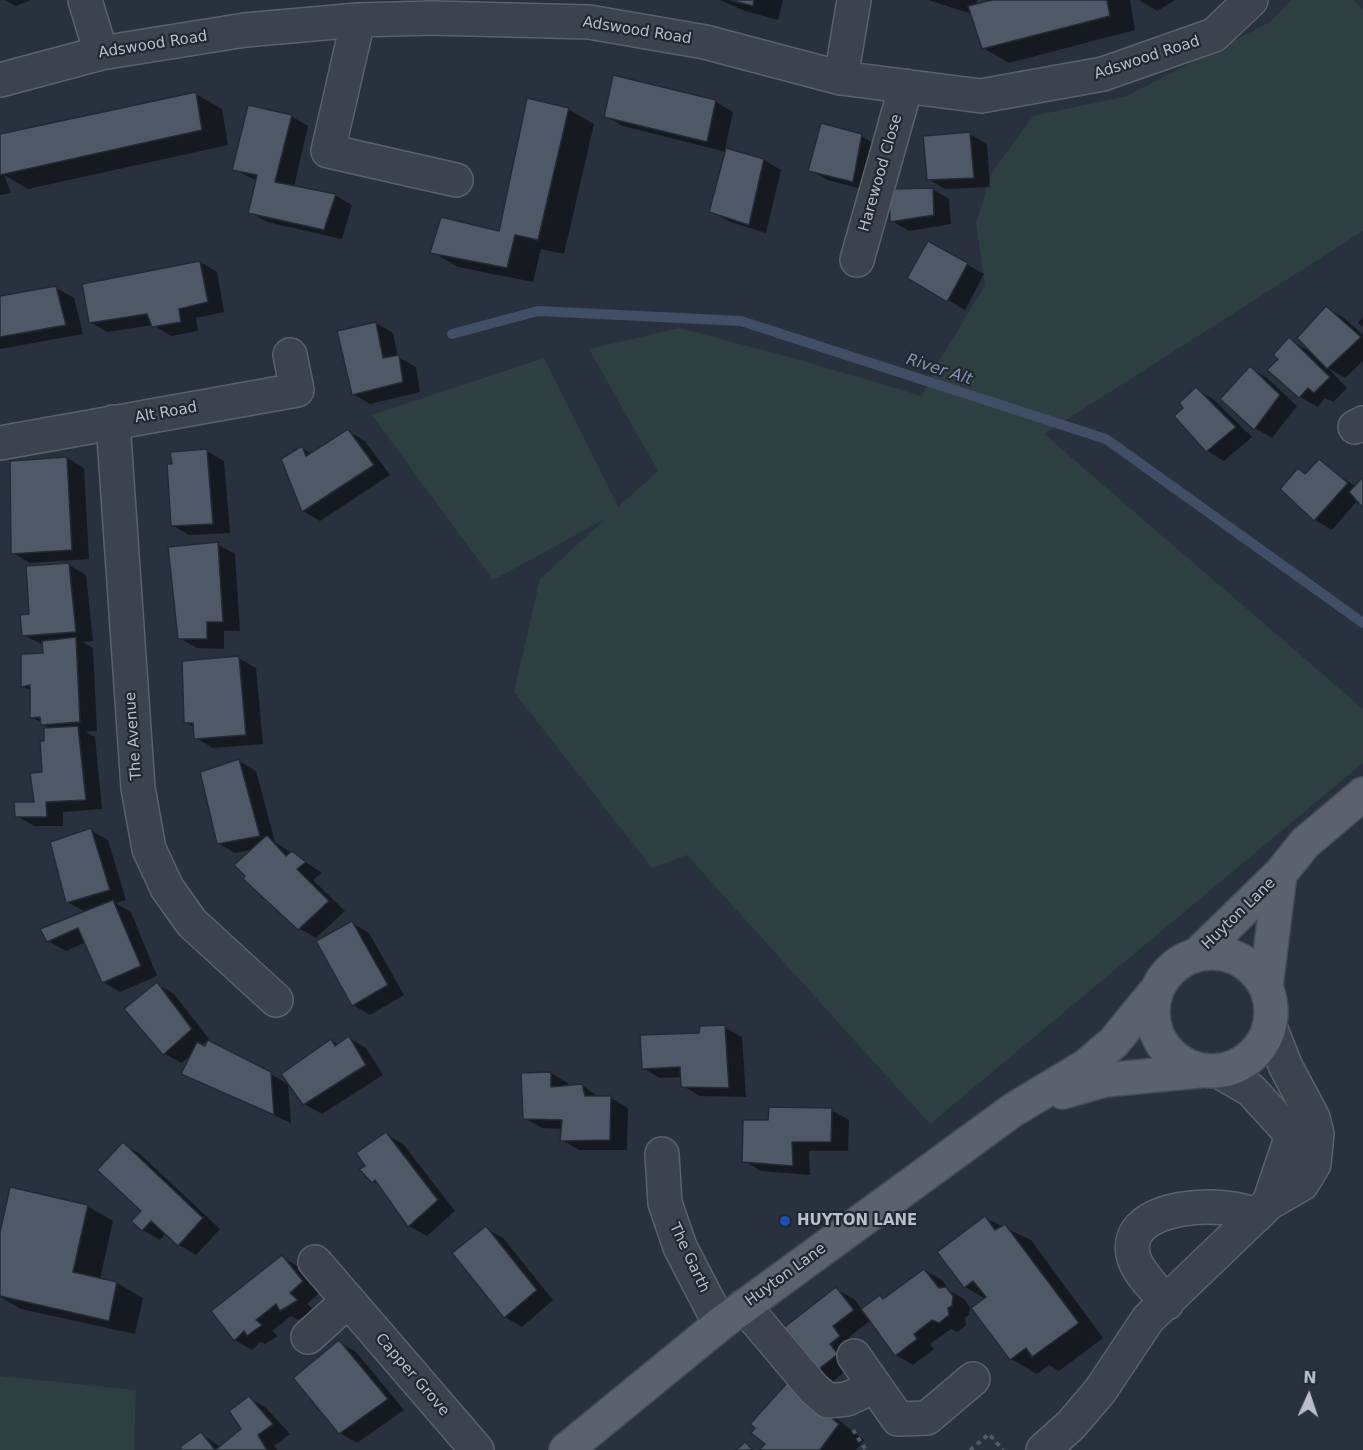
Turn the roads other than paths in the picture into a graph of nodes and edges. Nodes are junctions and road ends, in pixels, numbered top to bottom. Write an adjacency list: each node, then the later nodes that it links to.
1 (85, 0): 6 (street)
2 (854, 0): 7 (street)
3 (1251, 0): 9 (street, Adswood Road)
4 (434, 9): 5 (street, Adswood Road); 7 (street, Adswood Road)
5 (358, 20): 6 (street, Adswood Road); 10 (street)
6 (101, 53): 8 (street, Adswood Road)
7 (841, 78): 9 (street, Adswood Road)
8 (0, 80)
9 (906, 86): 11 (street, Harewood Close)
10 (456, 180)
11 (857, 260)
12 (290, 355): 13 (street, Alt Road)
13 (112, 422): 14 (street, Alt Road); 20 (street, The Avenue)
14 (0, 442)
15 (1363, 794): 16 (main road, Huyton Lane)
16 (1280, 874): 17 (main road, Huyton Lane); 18 (main road, Huyton Lane)
17 (1198, 954): 18 (main road); 19 (main road)
18 (1266, 986): 21 (main road)
19 (1155, 992): 22 (main road); 23 (main road, Huyton Lane)
20 (276, 1000)
21 (1270, 1027): 22 (main road); 25 (street)
22 (1209, 1071): 23 (main road, Huyton Lane); 25 (street)
23 (1013, 1110): 29 (main road, Huyton Lane)
24 (662, 1154): 29 (street, The Garth)
25 (1263, 1210): 28 (street); 28 (street)
26 (315, 1262): 27 (street, Capper Grove)
27 (348, 1301): 30 (street); 34 (street, Capper Grove)
28 (1167, 1303): 36 (street)
29 (732, 1315): 33 (street, The Garth); 35 (main road, Huyton Lane)
30 (308, 1337)
31 (854, 1356): 33 (street)
32 (973, 1379): 33 (street)
33 (875, 1386)
34 (477, 1450)
35 (566, 1450)
36 (1043, 1450)

